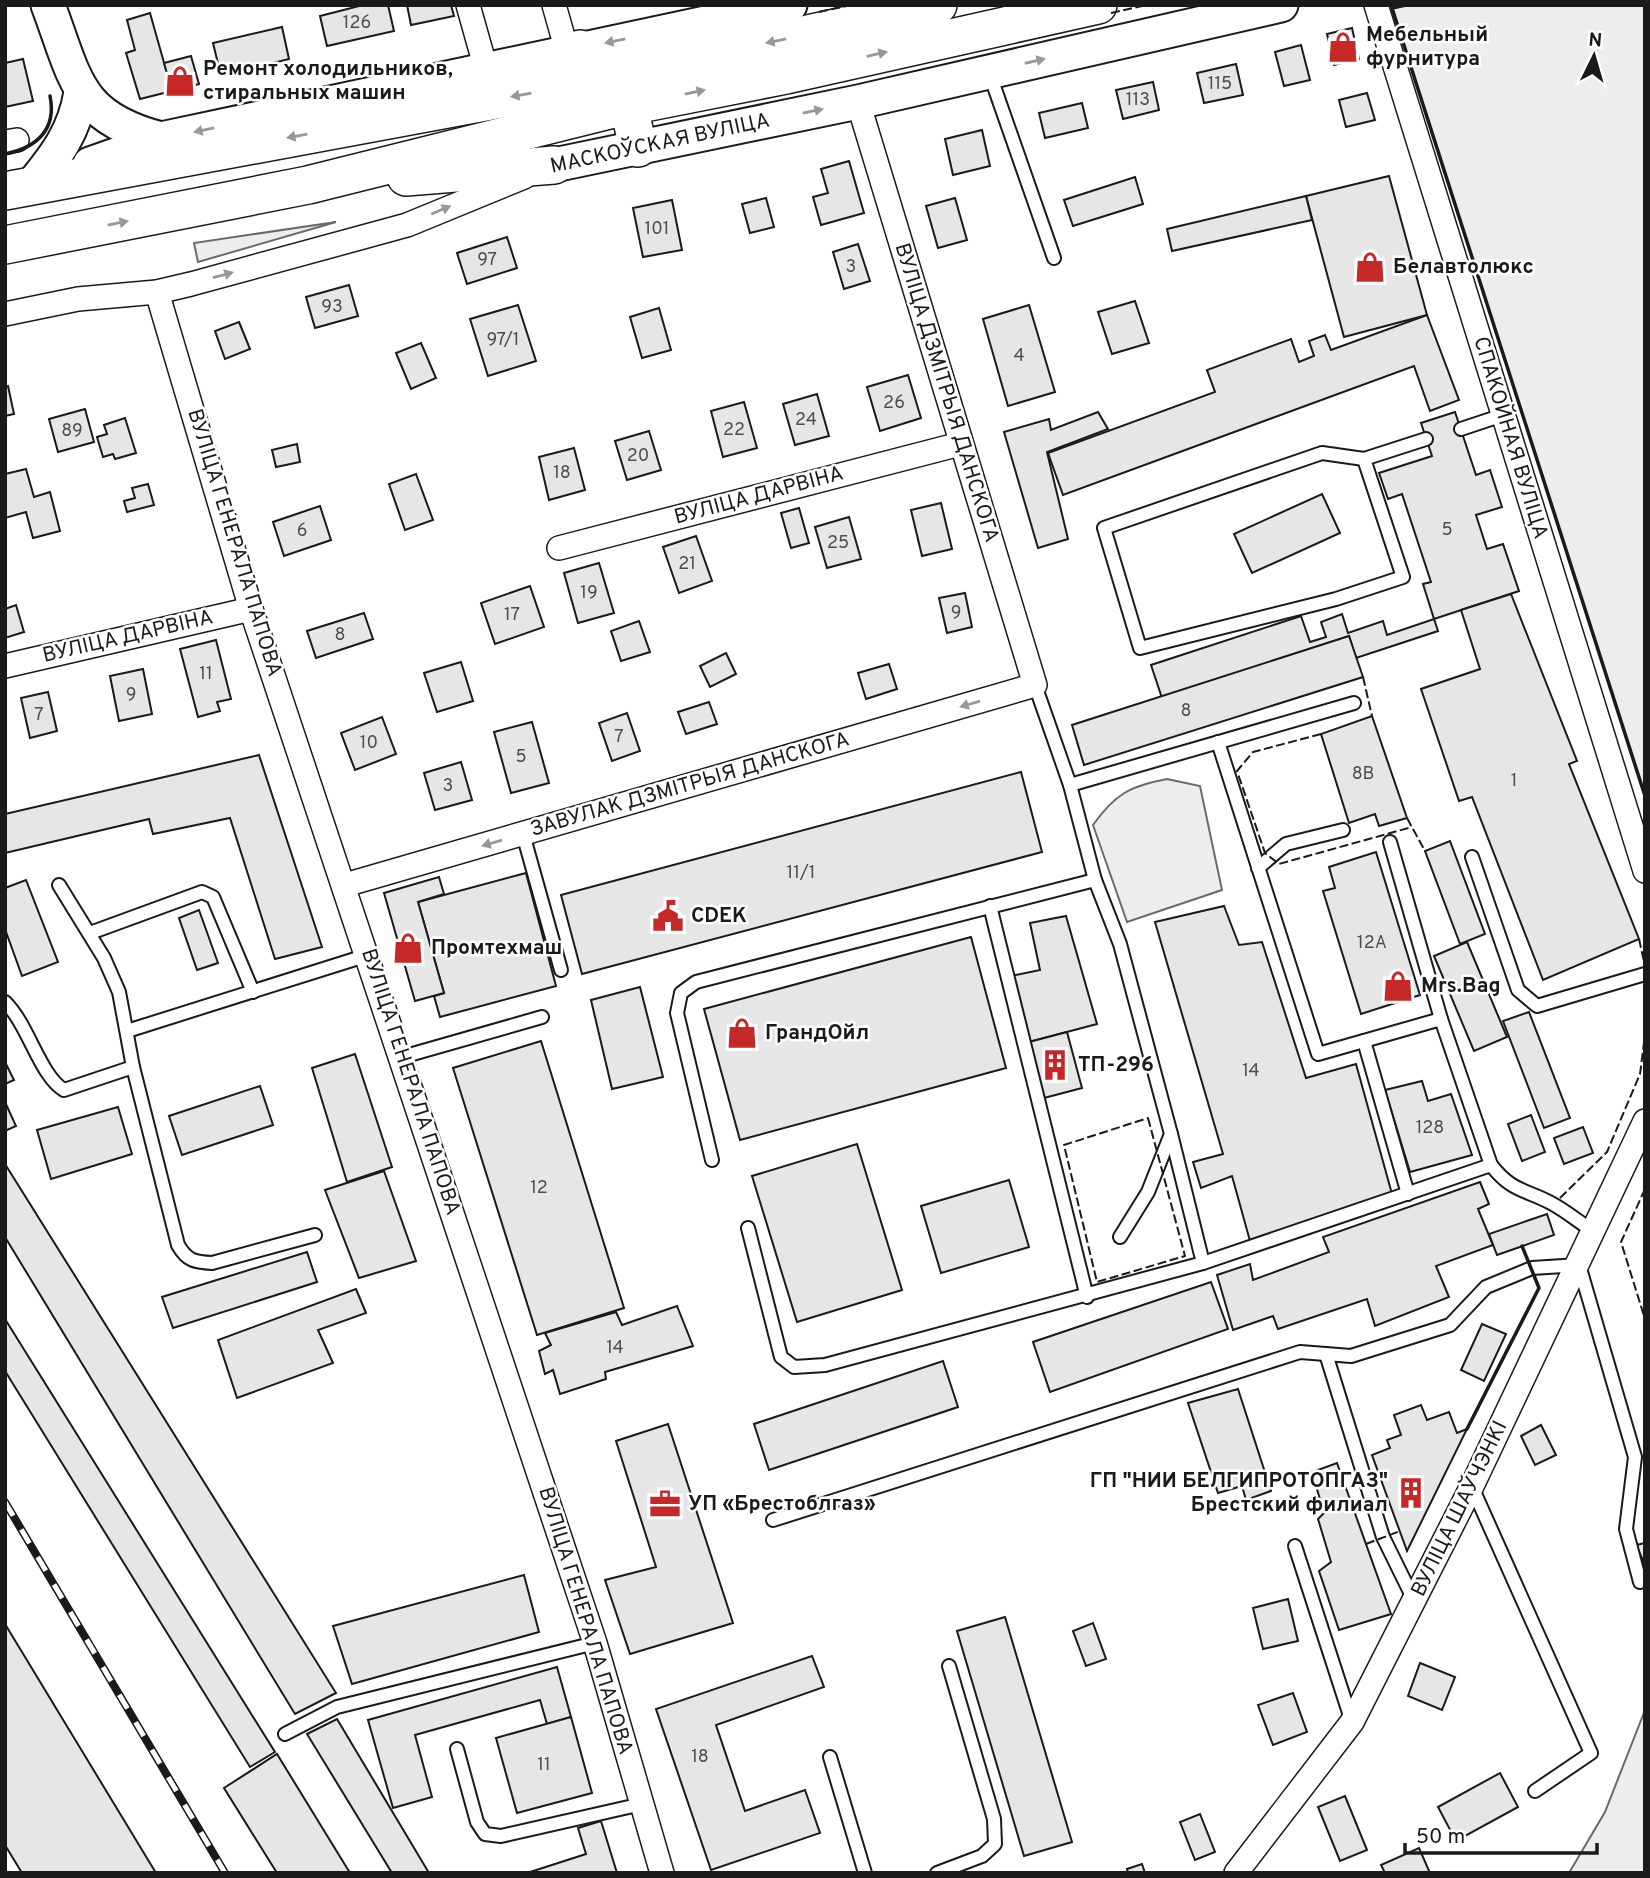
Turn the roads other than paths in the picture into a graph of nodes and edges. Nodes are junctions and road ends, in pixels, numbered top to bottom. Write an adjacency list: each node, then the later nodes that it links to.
1 (48, 5): 13 (street)
2 (468, 5): 10 (street)
3 (554, 5): 12 (street)
4 (790, 5): 9 (street, МАСКОЎСКАЯ ВУЛІЦА)
5 (938, 5): 12 (main road, МАСКОЎСКАЯ ВУЛІЦА, one-way to 12)
6 (1098, 5): 12 (main road, МАСКОЎСКАЯ ВУЛІЦА, one-way to 6)
7 (1281, 5): 11 (street, МАСКОЎСКАЯ ВУЛІЦА, one-way to 7)
8 (1376, 5): 24 (street, СПАКОЙНАЯ ВУЛІЦА)
9 (728, 12): 12 (street, МАСКОЎСКАЯ ВУЛІЦА, one-way to 12)
10 (486, 69): 12 (street, МАСКОЎСКАЯ ВУЛІЦА); 15 (street, МАСКОЎСКАЯ ВУЛІЦА, one-way to 15)
11 (989, 72): 14 (street, МАСКОЎСКАЯ ВУЛІЦА); 21 (lane)
12 (597, 79): 16 (main road); 18 (main road, МАСКОЎСКАЯ ВУЛІЦА); 19 (main road, МАСКОЎСКАЯ ВУЛІЦА, one-way to 19)
13 (80, 92): 15 (street); 19 (street)
14 (858, 102): 16 (street, МАСКОЎСКАЯ ВУЛІЦА, one-way to 14); 27 (street, ВУЛІЦА ДЗМІТРЫЯ ДАНСКОГА)
15 (161, 139): 19 (street, МАСКОЎСКАЯ ВУЛІЦА)
16 (638, 148): 17 (street, МАСКОЎСКАЯ ВУЛІЦА)
17 (555, 165): 18 (main road); 22 (street, МАСКОЎСКАЯ ВУЛІЦА, one-way to 17)
18 (307, 185): 20 (main road, МАСКОЎСКАЯ ВУЛІЦА, one-way to 18)
19 (19, 188)
20 (5, 244)
21 (1054, 258)
22 (157, 292): 23 (street, МАСКОЎСКАЯ ВУЛІЦА); 30 (street, ВУЛІЦА ГЕНЕРАЛА ПАПОВА)
23 (5, 314)
24 (1503, 415): 25 (lane); 41 (street, СПАКОЙНАЯ ВУЛІЦА)
25 (1461, 429)
26 (1426, 439): 28 (lane)
27 (960, 444): 29 (street, ВУЛІЦА ДАРВІНА); 32 (street, ВУЛІЦА ДЗМІТРЫЯ ДАНСКОГА)
28 (1364, 459): 28 (lane)
29 (559, 548)
30 (251, 609): 31 (street, ВУЛІЦА ДАРВІНА); 44 (street, ВУЛІЦА ГЕНЕРАЛА ПАПОВА)
31 (5, 666)
32 (1035, 685): 35 (lane); 37 (street, ЗАВУЛАК ДЗМІТРЫЯ ДАНСКОГА, one-way to 37)
33 (1354, 703): 34 (lane)
34 (1218, 743): 35 (lane); 40 (lane)
35 (1070, 785): 42 (lane)
36 (1343, 830): 40 (lane)
37 (523, 834): 44 (street, ЗАВУЛАК ДЗМІТРЫЯ ДАНСКОГА, one-way to 44); 48 (lane)
38 (1390, 842): 53 (lane)
39 (1472, 857): 49 (lane)
40 (1258, 868): 55 (lane)
41 (1645, 871)
42 (1094, 880): 45 (lane); 59 (lane)
43 (59, 885): 46 (lane)
44 (345, 885): 47 (street, ВУЛІЦА ГЕНЕРАЛА ПАПОВА)
45 (990, 906): 60 (lane); 69 (lane)
46 (90, 933): 50 (lane); 54 (lane)
47 (368, 955): 50 (lane); 56 (street, ВУЛІЦА ГЕНЕРАЛА ПАПОВА)
48 (561, 970)
49 (1645, 974)
50 (253, 992): 54 (lane)
51 (5, 1002): 57 (lane)
52 (542, 1017): 56 (lane)
53 (1441, 1019): 55 (lane); 61 (lane)
54 (128, 1031): 57 (lane)
55 (1364, 1041): 62 (lane)
56 (402, 1057): 76 (street, ВУЛІЦА ГЕНЕРАЛА ПАПОВА)
57 (133, 1067): 65 (lane)
58 (1645, 1121): 64 (street, ВУЛІЦА ШАЎЧЭНКІ)
59 (1171, 1134): 66 (lane); 67 (lane)
60 (712, 1160)
61 (1491, 1165): 62 (lane); 64 (lane)
62 (1408, 1194): 67 (lane)
63 (748, 1228): 69 (lane)
64 (1593, 1231): 68 (street, ВУЛІЦА ШАЎЧЭНКІ)
65 (315, 1235)
66 (1120, 1237)
67 (1203, 1263): 69 (lane)
68 (1579, 1265): 70 (lane); 71 (street, ВУЛІЦА ШАЎЧЭНКІ); 74 (lane)
69 (1087, 1297)
70 (1326, 1354): 72 (lane); 75 (lane)
71 (1472, 1486): 75 (street, ВУЛІЦА ШАЎЧЭНКІ); 82 (lane)
72 (773, 1520)
73 (1295, 1546): 78 (lane)
74 (1640, 1582)
75 (1415, 1602): 78 (street, ВУЛІЦА ШАЎЧЭНКІ)
76 (595, 1643): 79 (lane); 83 (street, ВУЛІЦА ГЕНЕРАЛА ПАПОВА)
77 (949, 1666): 86 (lane)
78 (1352, 1722): 87 (street, ВУЛІЦА ШАЎЧЭНКІ)
79 (285, 1734)
80 (457, 1749): 83 (lane)
81 (830, 1757): 85 (lane)
82 (1535, 1791)
83 (642, 1804): 84 (street, ВУЛІЦА ГЕНЕРАЛА ПАПОВА)
84 (662, 1873)
85 (865, 1873)
86 (937, 1873)
87 (1236, 1873)

